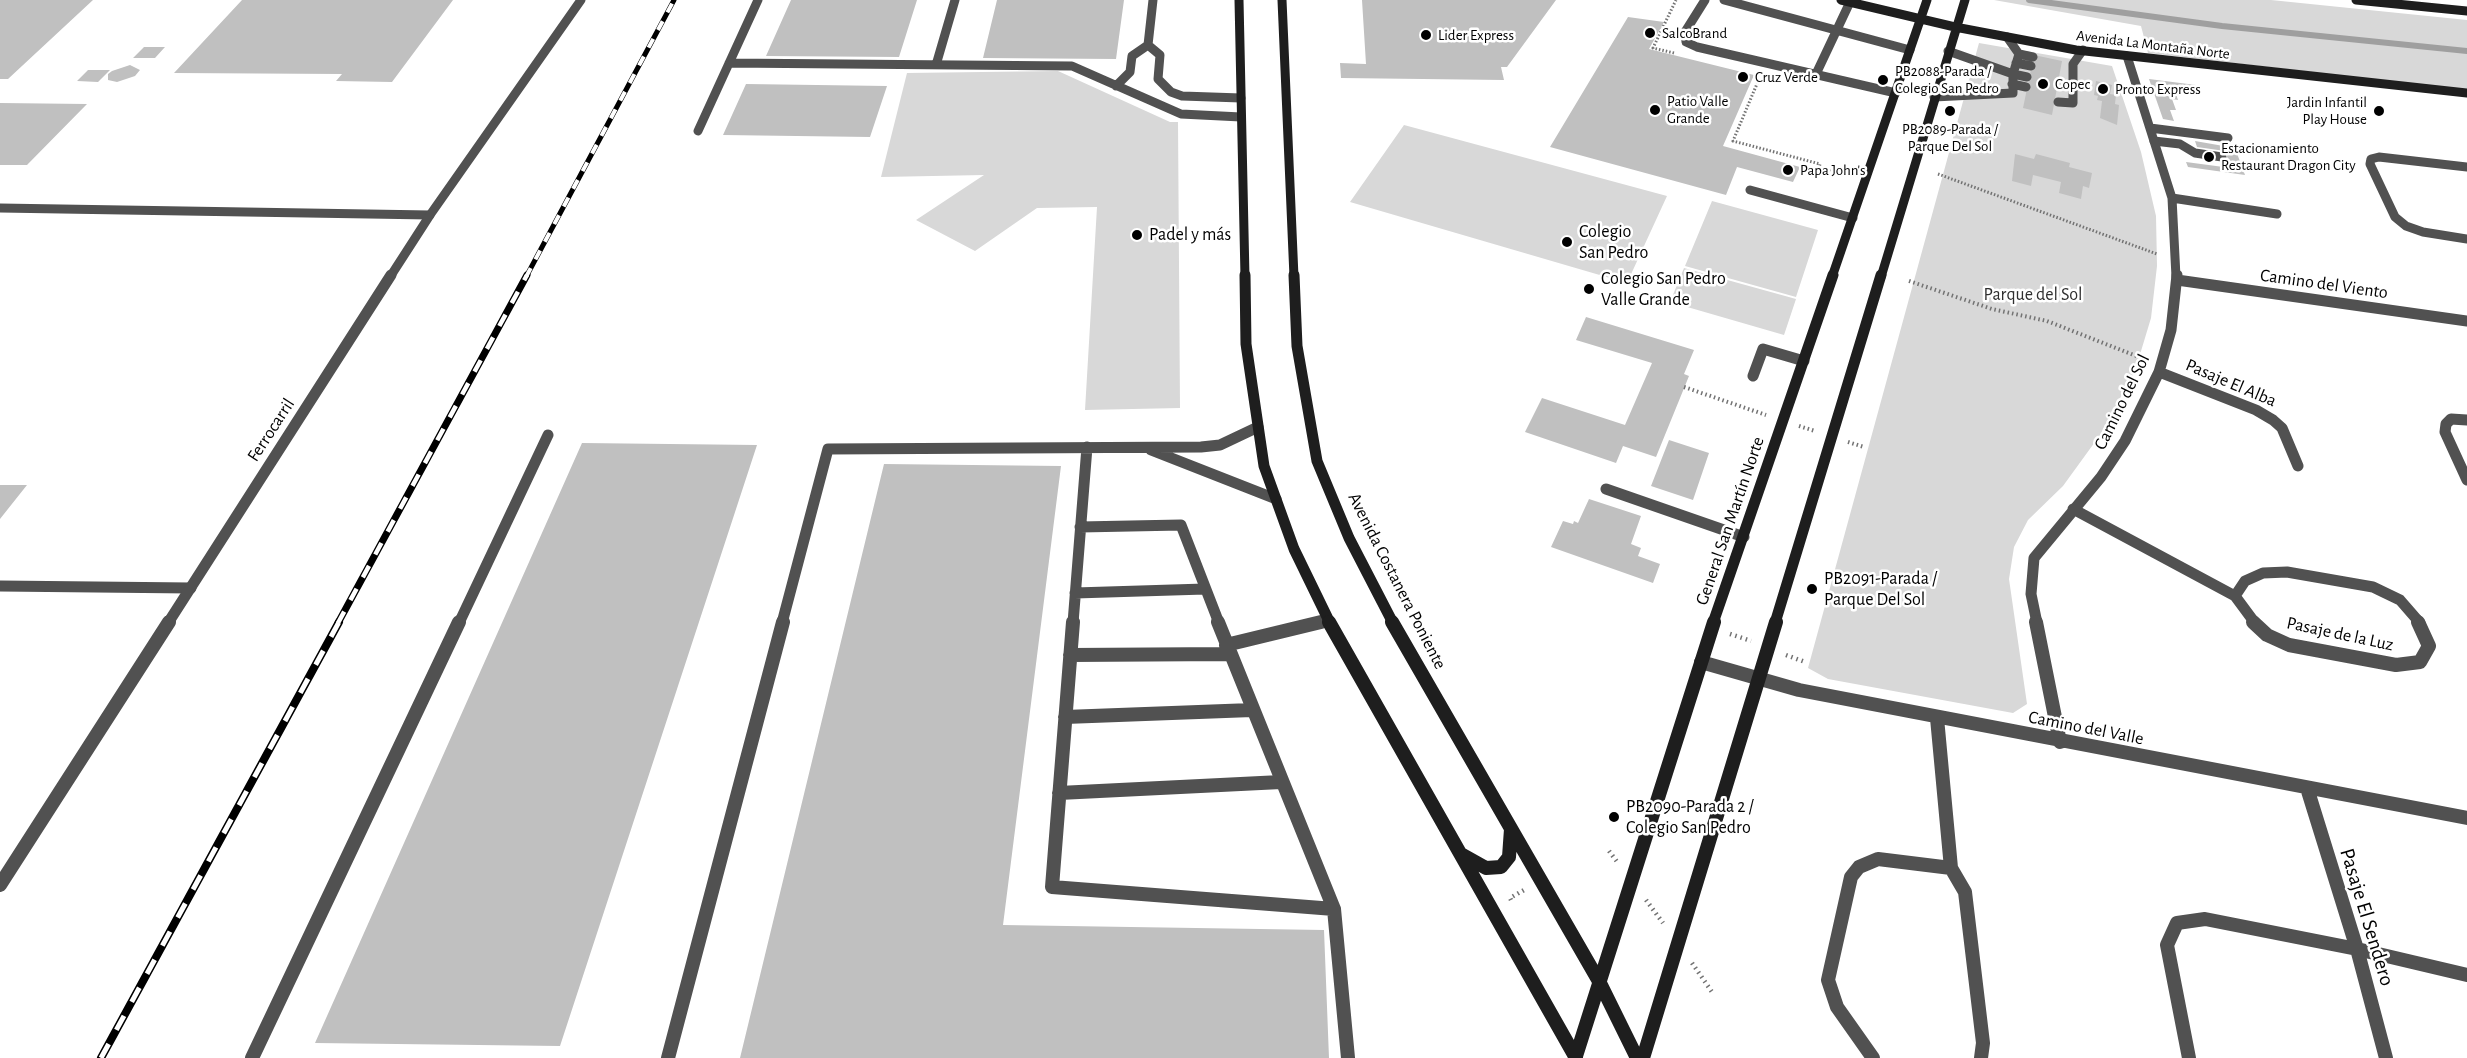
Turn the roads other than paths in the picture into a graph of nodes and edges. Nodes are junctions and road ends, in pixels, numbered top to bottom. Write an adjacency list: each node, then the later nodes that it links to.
1 (580, 0): 49 (street, Ferrocarril)
2 (758, 0): 26 (street)
3 (955, 0): 27 (street)
4 (1153, 0): 19 (street)
5 (1239, 0): 37 (street)
6 (1282, 0): 87 (street, Avenida Costanera Poniente)
7 (1705, 0): 29 (street)
8 (1724, 0): 17 (street)
9 (1840, 0): 13 (street, Avenida La Montaña Norte)
10 (1927, 0): 15 (street, General San Martín Norte)
11 (1965, 0): 16 (street)
12 (2356, 0): 14 (street)
13 (1850, 2): 15 (street, Avenida La Montaña Norte); 17 (street)
14 (2467, 11)
15 (1920, 20): 16 (street, Avenida La Montaña Norte); 20 (street, General San Martín Norte)
16 (1955, 27): 18 (street, Avenida La Montaña Norte); 22 (street)
17 (1836, 30): 20 (street); 29 (street)
18 (2007, 37): 21 (street, Avenida La Montaña Norte); 24 (street)
19 (1148, 45): 32 (street); 37 (street)
20 (1910, 50): 34 (street, General San Martín Norte)
21 (2083, 50): 23 (street, Avenida La Montaña Norte); 30 (street)
22 (1948, 51): 31 (street); 36 (street)
23 (2127, 56): 35 (street, Avenida La Montaña Norte); 39 (street, Camino del Sol)
24 (2017, 59): 25 (street); 31 (street)
25 (2032, 62)
26 (729, 63): 27 (street); 40 (street)
27 (936, 65): 32 (street)
28 (2061, 72): 30 (street)
29 (1815, 75): 34 (street)
30 (2072, 75): 33 (street)
31 (2013, 84): 31 (street); 36 (street)
32 (1116, 86): 38 (street)
33 (2073, 87): 33 (street)
34 (1896, 93): 50 (street, General San Martín Norte)
35 (2467, 93)
36 (1934, 97): 78 (street)
37 (1241, 98): 38 (street)
38 (1241, 117): 58 (street)
39 (2150, 128): 41 (street); 42 (street, Camino del Sol)
40 (698, 131)
41 (2228, 138)
42 (2154, 141): 43 (street); 46 (street, Camino del Sol)
43 (2222, 157)
44 (2467, 167): 51 (street)
45 (1750, 190): 50 (street)
46 (2172, 198): 48 (street); 52 (street, Camino del Sol)
47 (0, 208): 49 (street)
48 (2277, 214)
49 (430, 215): 70 (street, Ferrocarril)
50 (1853, 218): 54 (street, General San Martín Norte)
51 (2467, 239)
52 (2176, 280): 53 (street, Camino del Viento); 55 (street, Camino del Sol)
53 (2467, 321)
54 (1804, 361): 56 (street); 68 (street, General San Martín Norte)
55 (2160, 369): 62 (street, Pasaje El Alba); 66 (street, Camino del Sol)
56 (1753, 376)
57 (2467, 420): 63 (street)
58 (1258, 427): 61 (street); 65 (street)
59 (548, 435): 96 (street)
60 (1087, 447): 61 (street); 67 (street); 97 (street)
61 (1144, 448): 65 (street)
62 (2298, 466)
63 (2467, 480)
64 (1606, 489): 68 (street)
65 (1276, 499): 74 (street)
66 (2073, 509): 73 (street, Pasaje de la Luz); 82 (street, Camino del Sol)
67 (1080, 527): 71 (street); 72 (street)
68 (1744, 537): 77 (street, General San Martín Norte)
69 (0, 586): 70 (street)
70 (191, 588): 90 (street, Ferrocarril)
71 (1205, 589): 72 (street); 75 (street)
72 (1075, 593): 76 (street)
73 (2235, 597): 73 (street, Pasaje de la Luz)
74 (1328, 620): 75 (street); 88 (street)
75 (1228, 649): 76 (street); 79 (street)
76 (1070, 655): 80 (street)
77 (1701, 662): 78 (street, Camino del Valle); 94 (street, General San Martín Norte)
78 (1758, 680): 81 (street, Camino del Valle); 100 (street)
79 (1252, 710): 80 (street); 83 (street)
80 (1065, 717): 85 (street)
81 (1937, 718): 82 (street, Camino del Valle); 89 (street)
82 (2060, 742): 84 (street, Camino del Valle)
83 (1281, 782): 85 (street); 91 (street)
84 (2307, 788): 86 (street, Camino del Valle); 92 (street, Pasaje El Sendero)
85 (1059, 793): 91 (street)
86 (2467, 819)
87 (1511, 829): 88 (street); 94 (street, Avenida Costanera Poniente)
88 (1460, 853): 95 (street)
89 (1951, 868): 101 (street); 102 (street)
90 (0, 885)
91 (1334, 909): 98 (street)
92 (2357, 949): 93 (street); 103 (street); 104 (street, Pasaje El Sendero)
93 (2467, 975)
94 (1600, 983): 95 (street, General San Martín Norte); 99 (street, Avenida Costanera Poniente)
95 (1576, 1057)
96 (252, 1058)
97 (668, 1058)
98 (1348, 1058)
99 (1637, 1058)
100 (1643, 1058)
101 (1873, 1058)
102 (1981, 1058)
103 (2189, 1058)
104 (2386, 1058)

